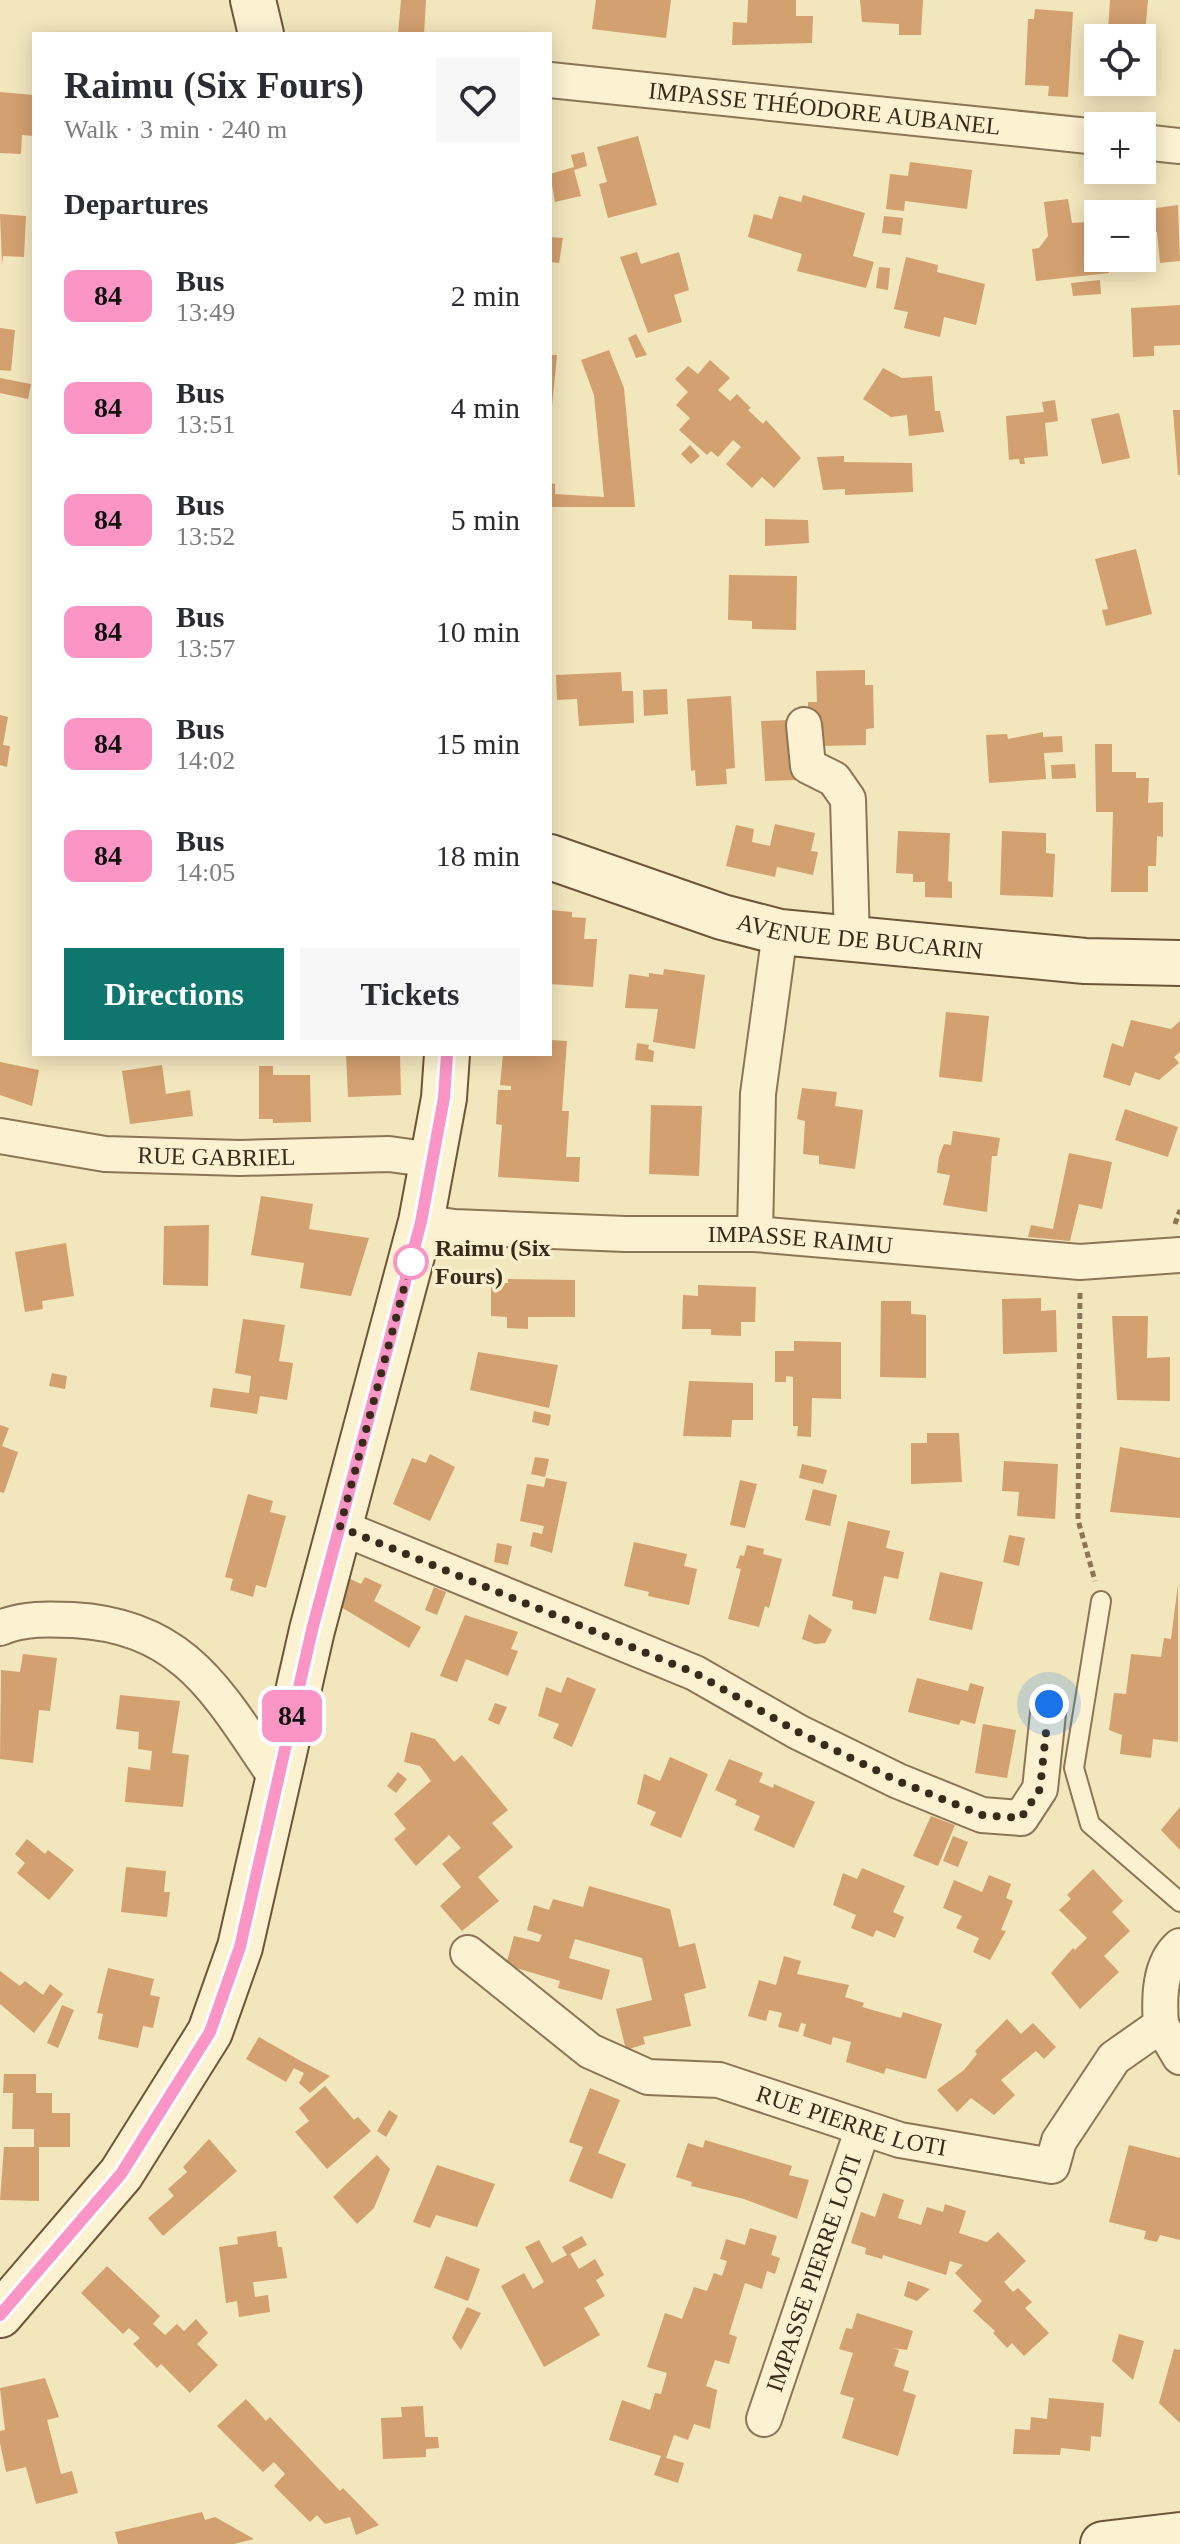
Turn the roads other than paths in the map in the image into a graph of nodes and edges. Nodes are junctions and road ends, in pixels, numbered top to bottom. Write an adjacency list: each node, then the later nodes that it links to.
1 (253, 0): 2 (street)
2 (261, 32)
3 (552, 80): 4 (street, IMPASSE THÉODORE AUBANEL)
4 (1084, 136)
5 (1156, 143): 6 (street)
6 (1180, 146)
7 (804, 725): 10 (street)
8 (552, 858): 9 (street, AVENUE DE BUCARIN)
9 (780, 932): 10 (street, AVENUE DE BUCARIN); 16 (street)
10 (852, 941): 11 (street, AVENUE DE BUCARIN)
11 (1180, 963)
12 (447, 1056): 14 (street)
13 (0, 1136): 14 (street, RUE GABRIEL)
14 (433, 1160): 15 (street)
15 (421, 1222): 16 (street, IMPASSE RAIMU); 18 (street)
16 (755, 1234): 17 (street, IMPASSE RAIMU)
17 (1180, 1255)
18 (340, 1527): 21 (street); 22 (street)
19 (1101, 1601): 23 (lane)
20 (0, 1628): 22 (street)
21 (1049, 1704)
22 (277, 1779): 29 (street)
23 (1180, 1902)
24 (1180, 1946): 26 (street)
25 (468, 1953): 28 (street, RUE PIERRE LOTI)
26 (1161, 2025): 27 (street); 28 (street, RUE PIERRE LOTI)
27 (1180, 2057)
28 (863, 2128): 30 (street, IMPASSE PIERRE LOTI)
29 (0, 2315)
30 (764, 2419)
31 (1180, 2535): 32 (street)
32 (1103, 2544)

